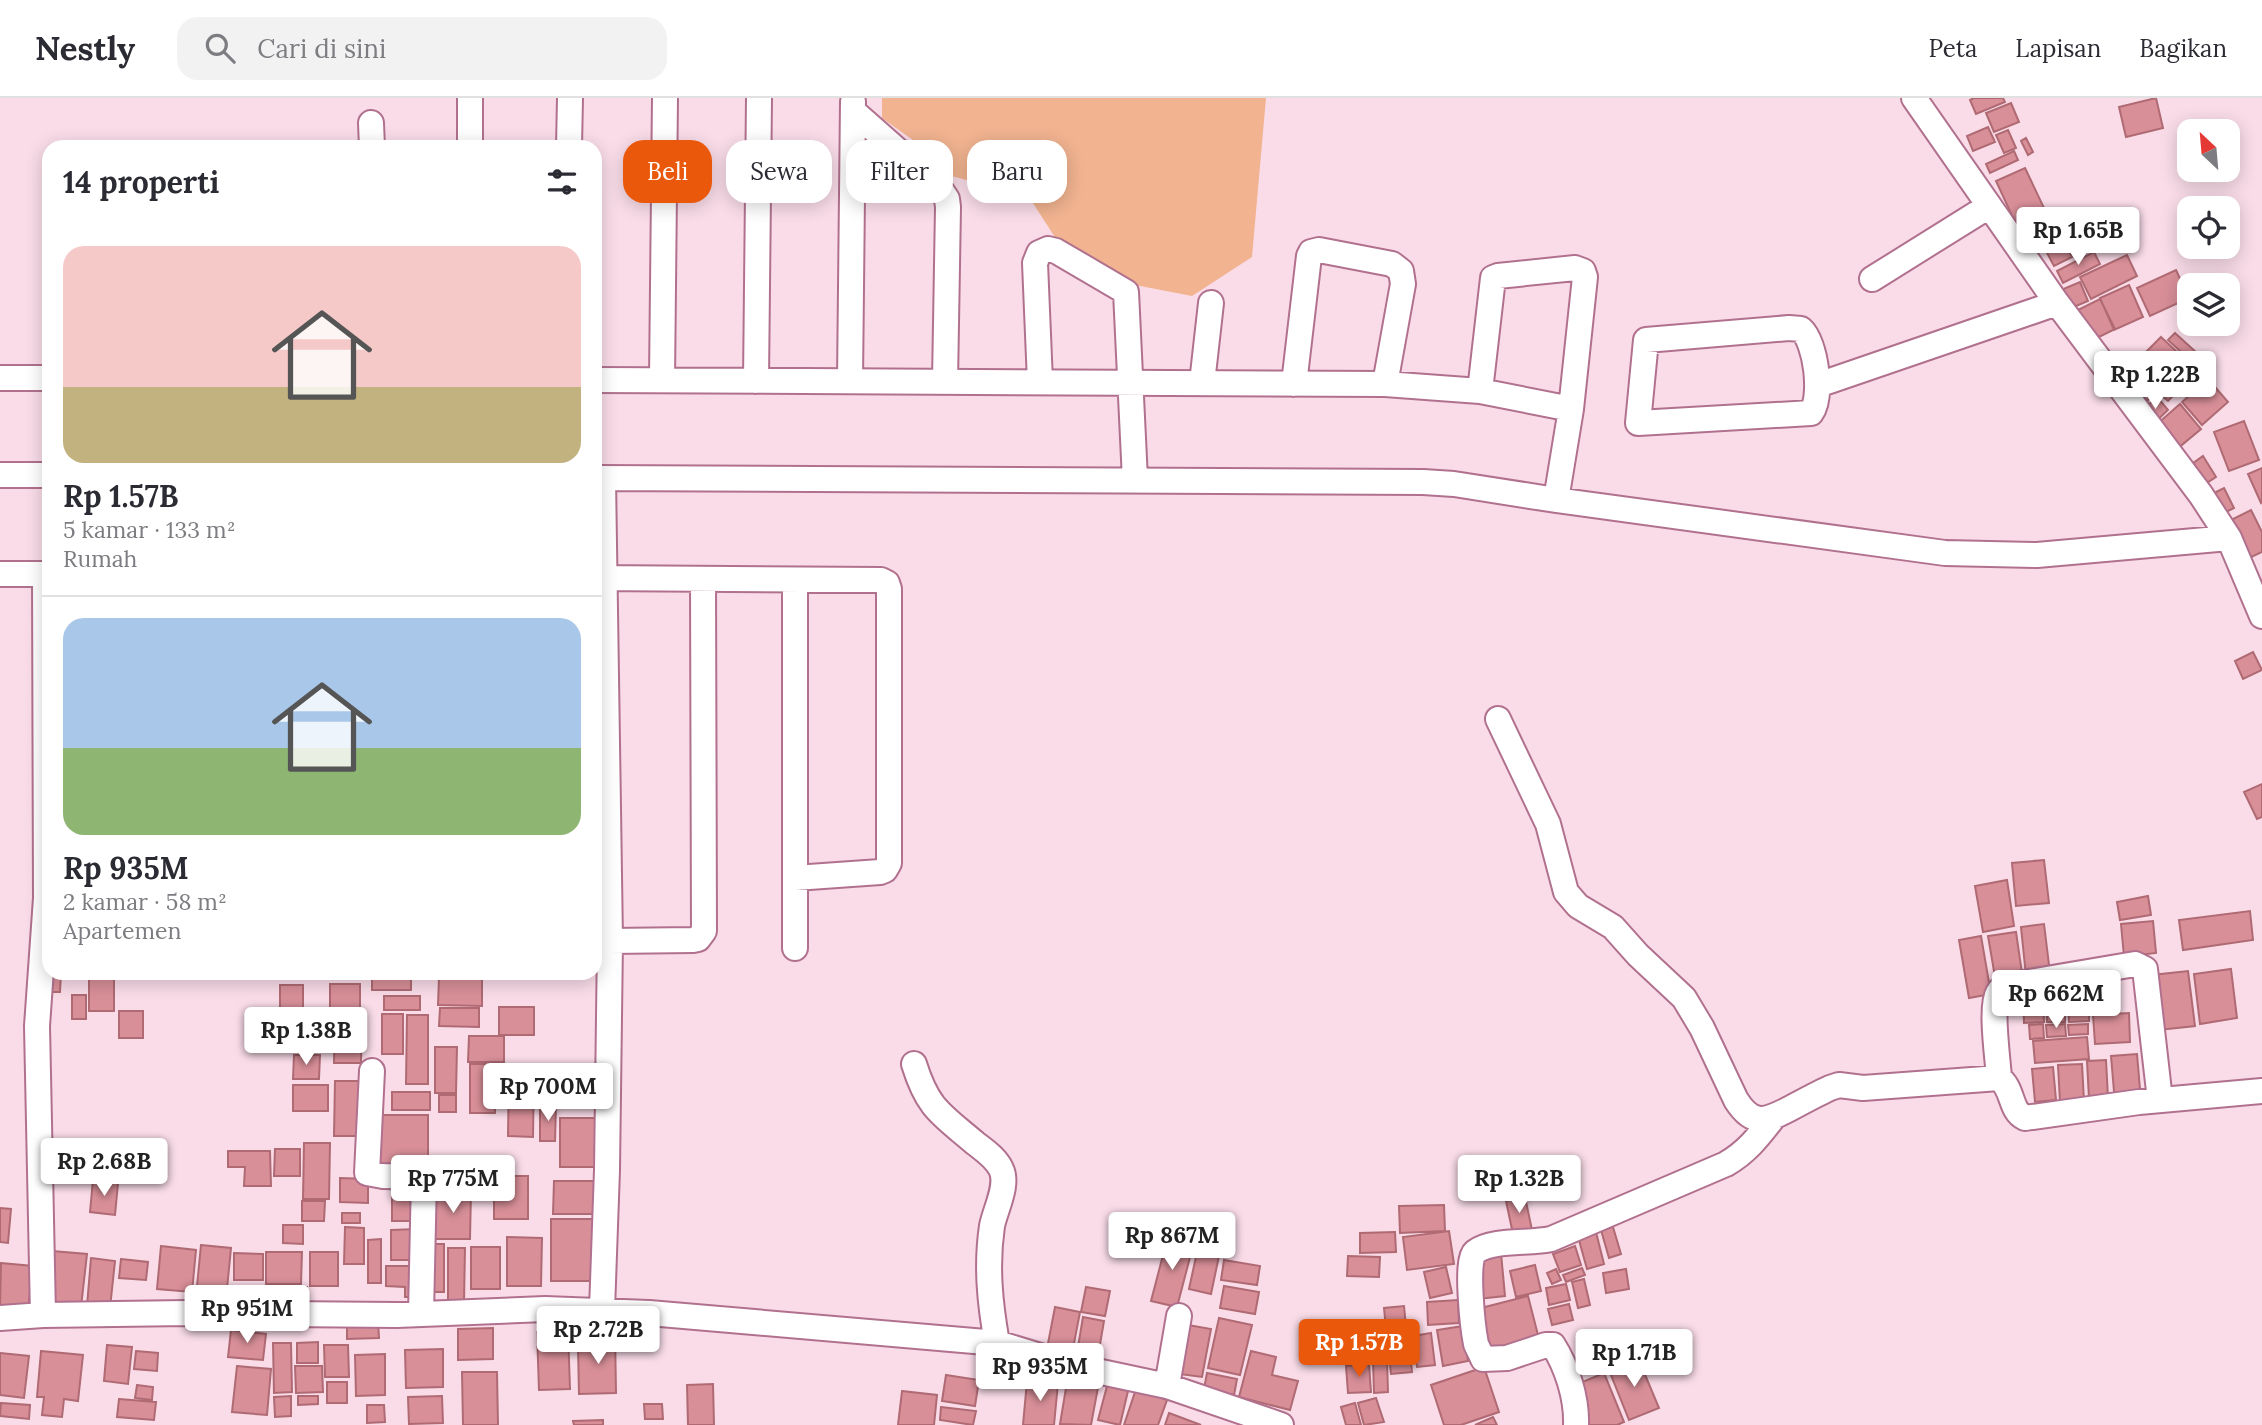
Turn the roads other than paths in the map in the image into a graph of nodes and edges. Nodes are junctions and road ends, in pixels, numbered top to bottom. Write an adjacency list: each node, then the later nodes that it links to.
1 (470, 98): 7 (street)
2 (570, 98): 8 (street)
3 (665, 98): 16 (street)
4 (759, 98): 17 (street)
5 (1914, 98): 9 (street)
6 (853, 105): 18 (street); 19 (street)
7 (470, 140)
8 (569, 140)
9 (1989, 206): 10 (street); 12 (street)
10 (1872, 279)
11 (1211, 303): 22 (street)
12 (2057, 303): 25 (street); 33 (street)
13 (0, 378): 14 (street)
14 (42, 378)
15 (602, 380): 16 (street)
16 (662, 380): 17 (street)
17 (756, 381): 18 (street)
18 (850, 381): 19 (street)
19 (945, 382): 20 (street)
20 (1040, 382): 21 (street); 21 (street)
21 (1130, 383): 22 (street); 31 (street)
22 (1202, 383): 23 (street)
23 (1294, 384): 24 (street); 24 (street)
24 (1385, 384): 26 (street)
25 (1818, 385): 25 (street)
26 (1480, 391): 27 (street); 27 (street)
27 (1571, 409): 32 (street)
28 (0, 475): 29 (street)
29 (42, 475)
30 (602, 478): 31 (street)
31 (1135, 480): 32 (street)
32 (1556, 500): 33 (street)
33 (2229, 538): 39 (street)
34 (0, 574): 35 (street)
35 (42, 574)
36 (602, 578): 37 (street)
37 (703, 579): 38 (street); 43 (street)
38 (795, 580): 42 (street); 42 (street)
39 (2262, 616)
40 (602, 651): 43 (street)
41 (1498, 719): 51 (street)
42 (795, 878): 44 (street)
43 (610, 941): 52 (street)
44 (795, 948)
45 (42, 955): 54 (street)
46 (914, 1064): 57 (street)
47 (372, 1071): 53 (street)
48 (1999, 1078): 50 (street); 50 (street); 51 (street)
49 (2262, 1091): 50 (street)
50 (2160, 1100)
51 (1773, 1118): 60 (street)
52 (602, 1310): 53 (street); 57 (street)
53 (421, 1314): 54 (street)
54 (43, 1315): 56 (street)
55 (1179, 1316): 58 (street)
56 (0, 1318)
57 (997, 1343): 58 (street)
58 (1167, 1386): 59 (street)
59 (1281, 1425)
60 (1576, 1425)

